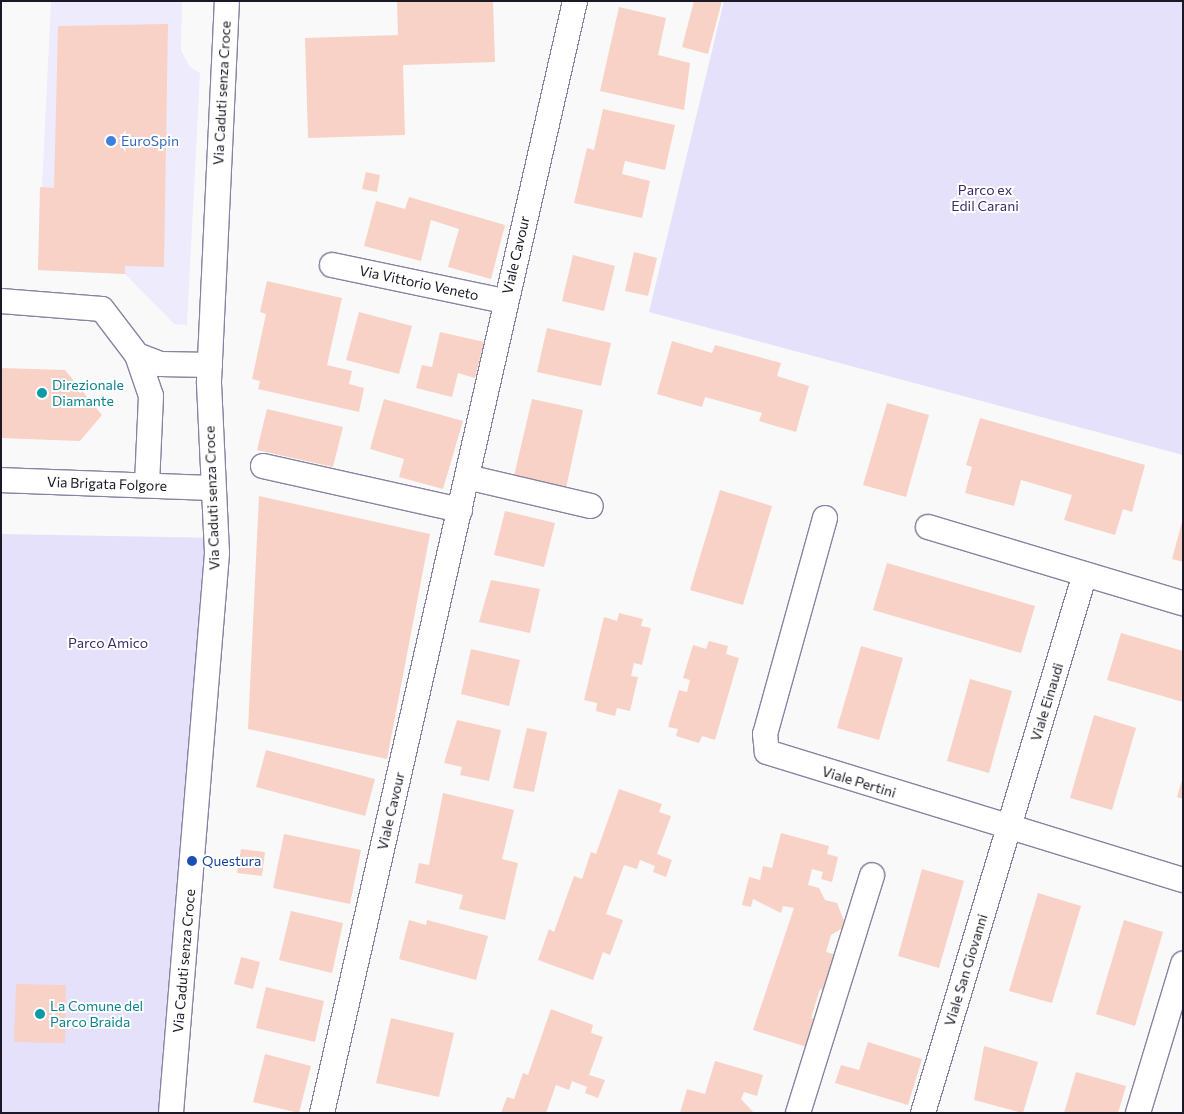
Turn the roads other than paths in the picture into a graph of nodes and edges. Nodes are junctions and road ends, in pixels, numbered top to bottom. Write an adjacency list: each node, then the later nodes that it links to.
1 (227, 1): 7 (street, Via Caduti senza Croce)
2 (575, 1): 4 (street, Viale Cavour)
3 (332, 265): 4 (street, Via Vittorio Veneto)
4 (505, 301): 9 (street, Viale Cavour)
5 (1, 302): 6 (street)
6 (137, 355): 7 (street); 11 (street)
7 (210, 365): 12 (street, Via Caduti senza Croce)
8 (263, 466): 14 (street)
9 (467, 477): 13 (street); 14 (street, Viale Cavour)
10 (1, 480): 11 (street, Via Brigata Folgore)
11 (147, 485): 12 (street, Via Brigata Folgore)
12 (212, 488): 23 (street, Via Caduti senza Croce)
13 (591, 506)
14 (460, 510): 24 (street, Viale Cavour)
15 (825, 518): 19 (street, Viale Pertini)
16 (928, 527): 17 (street)
17 (1084, 577): 18 (street); 19 (street, Viale Einaudi)
18 (1182, 604)
19 (1009, 827): 21 (street, Viale Pertini); 26 (street, Viale San Giovanni)
20 (872, 875): 25 (street)
21 (1183, 880)
22 (1183, 964): 27 (street)
23 (171, 1113)
24 (322, 1113)
25 (798, 1113)
26 (924, 1113)
27 (1138, 1113)

